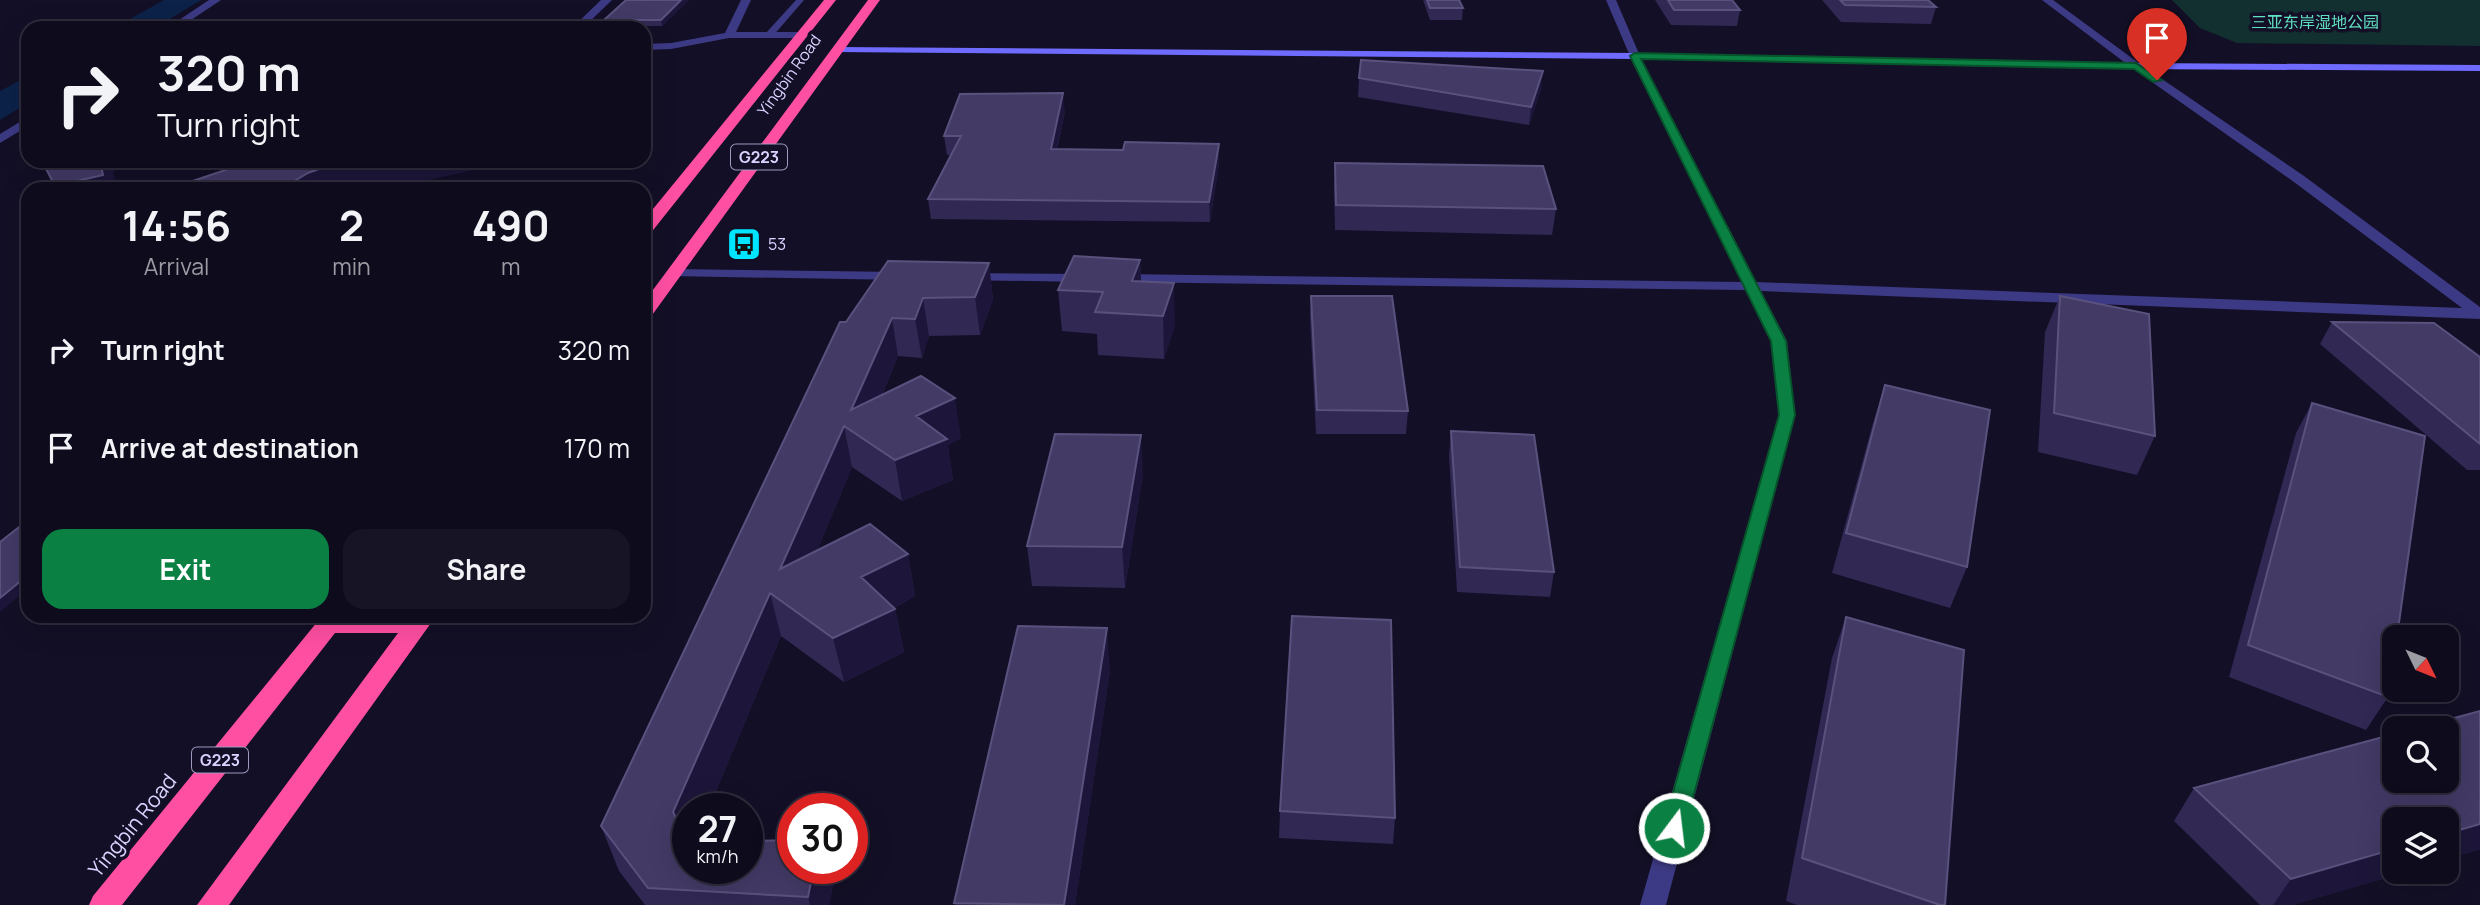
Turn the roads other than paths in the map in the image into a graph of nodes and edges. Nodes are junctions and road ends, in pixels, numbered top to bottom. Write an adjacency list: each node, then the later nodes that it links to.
1 (216, 0): 9 (street)
2 (607, 0): 10 (street)
3 (746, 0): 11 (street)
4 (800, 0): 12 (lane)
5 (830, 0): 13 (highway, Yingbin Road / G223)
6 (874, 0): 16 (highway, Yingbin Road / G223)
7 (1611, 0): 17 (street)
8 (2048, 0): 18 (street)
9 (183, 21)
10 (584, 21)
11 (729, 35): 12 (street); 14 (street); 15 (street)
12 (769, 35): 13 (street)
13 (801, 35): 22 (highway, Yingbin Road / G223)
14 (651, 38)
15 (651, 47)
16 (838, 50): 17 (street); 23 (highway, Yingbin Road / G223)
17 (1635, 56): 18 (street); 26 (street)
18 (2136, 66): 19 (street); 28 (street)
19 (2480, 68)
20 (21, 126): 21 (street)
21 (0, 139)
22 (651, 222)
23 (674, 273): 24 (street); 27 (highway, Yingbin Road / G223)
24 (912, 276)
25 (954, 276): 26 (street)
26 (1749, 286): 28 (street); 34 (street)
27 (651, 304)
28 (2479, 314)
29 (330, 623): 31 (highway, Yingbin Road / G223)
30 (419, 623): 33 (highway)
31 (109, 899): 32 (street)
32 (89, 905)
33 (212, 905)
34 (1653, 905)

